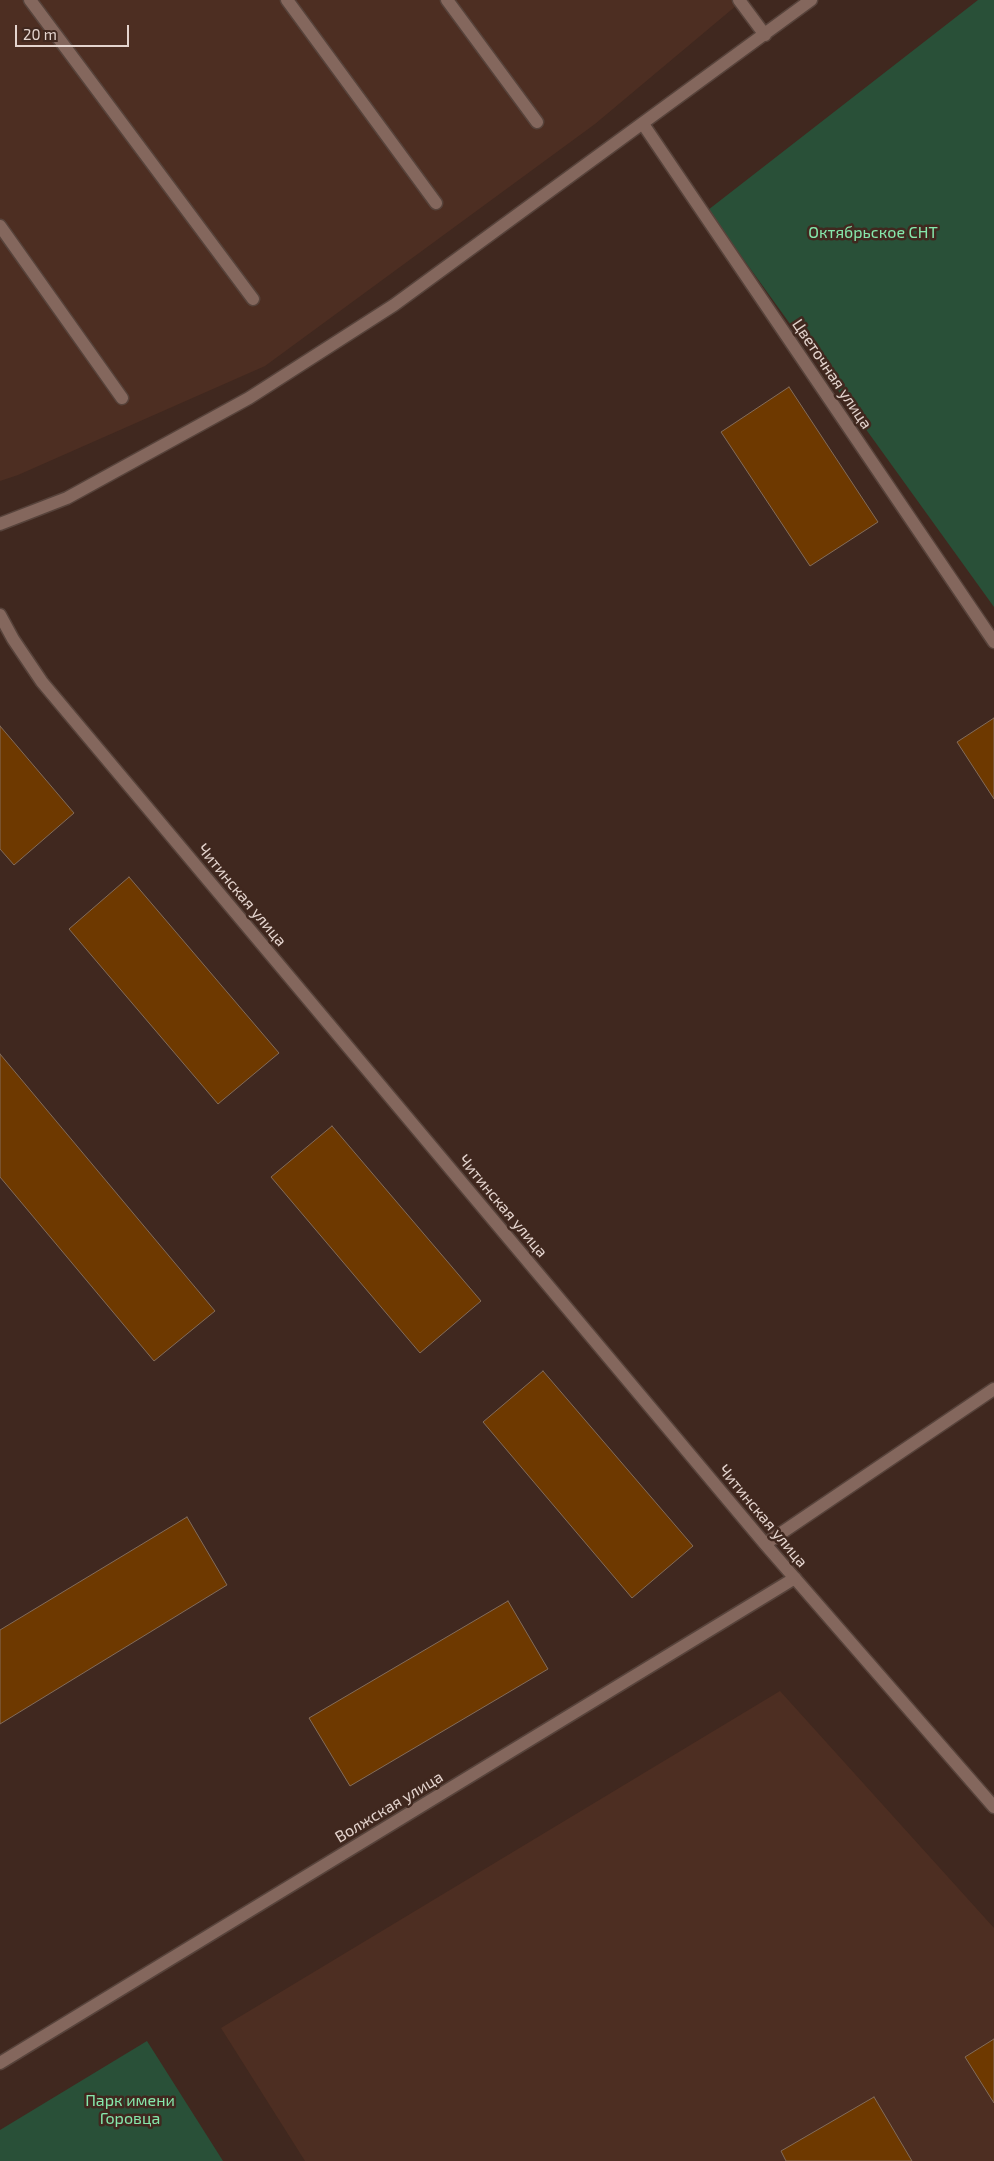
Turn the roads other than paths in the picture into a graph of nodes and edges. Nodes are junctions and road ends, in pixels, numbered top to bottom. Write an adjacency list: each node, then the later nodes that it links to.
1 (30, 0): 11 (street)
2 (287, 0): 9 (street)
3 (447, 0): 7 (street)
4 (739, 0): 6 (street)
5 (812, 0): 6 (street)
6 (765, 35): 8 (street)
7 (538, 122)
8 (644, 124): 13 (street); 15 (street, Цветочная улица)
9 (436, 203)
10 (0, 226): 12 (street)
11 (253, 299)
12 (122, 398)
13 (0, 524)
14 (0, 615): 17 (street, Читинская улица)
15 (994, 642)
16 (994, 1389): 17 (street)
17 (765, 1544): 18 (street, Читинская улица)
18 (794, 1578): 19 (street, Читинская улица); 20 (street, Волжская улица)
19 (994, 1807)
20 (0, 2063)

